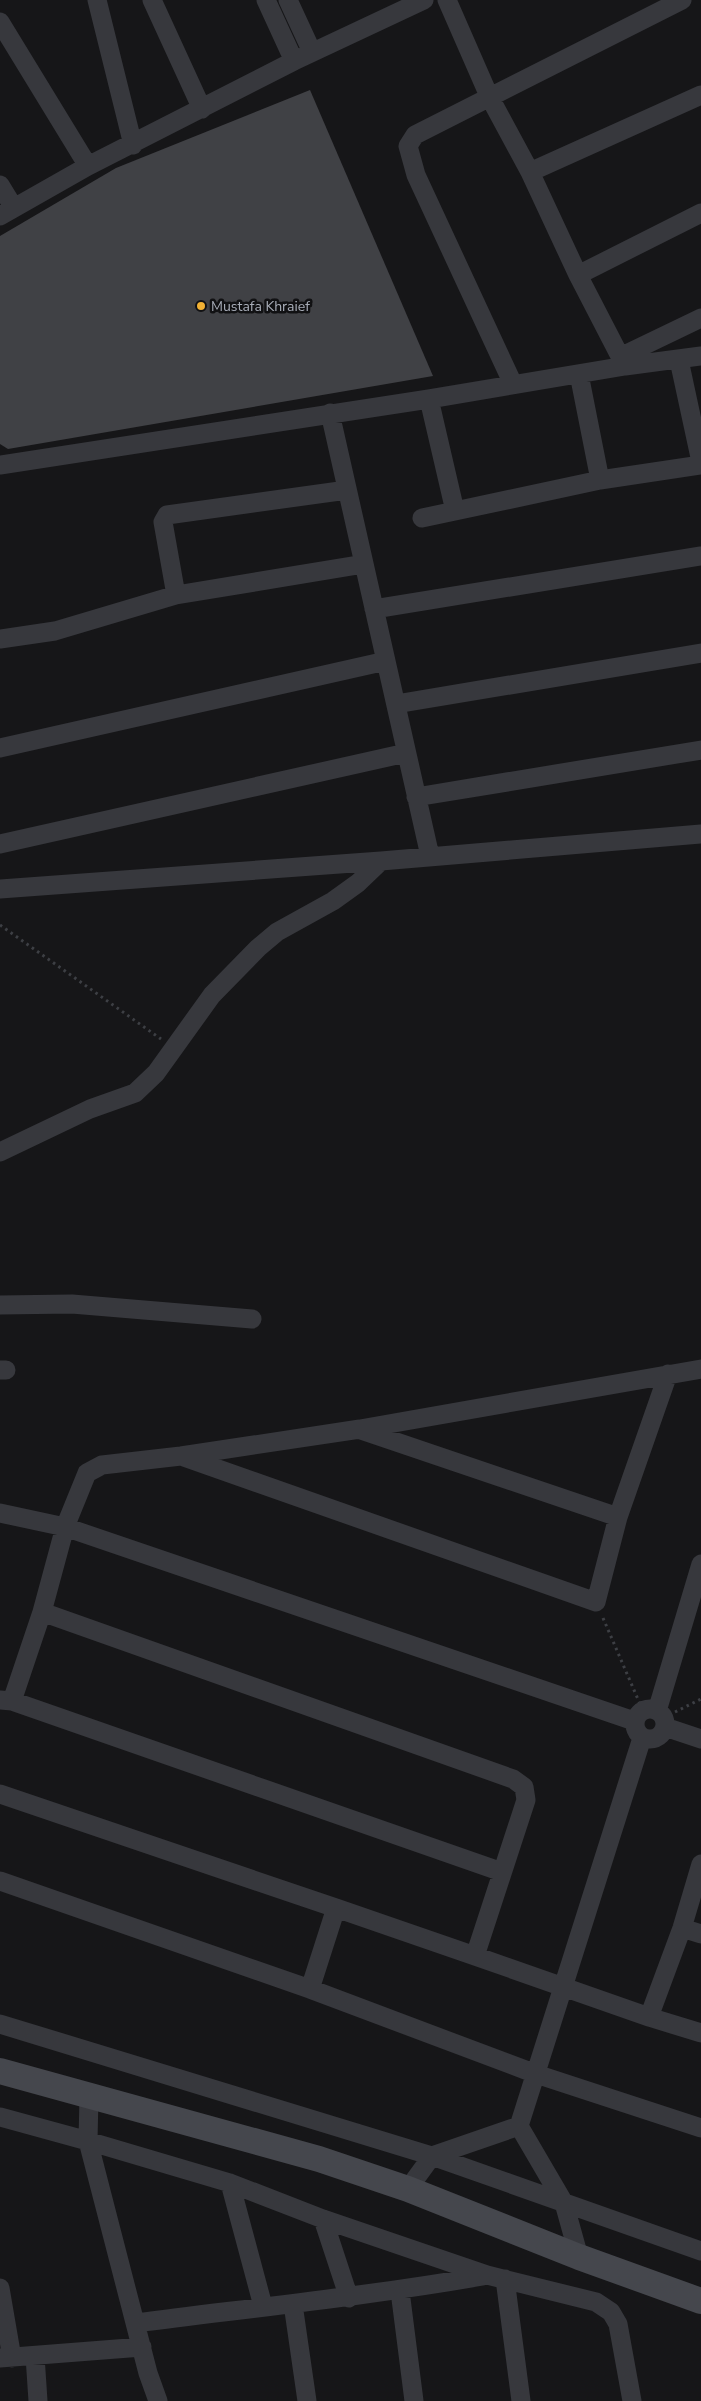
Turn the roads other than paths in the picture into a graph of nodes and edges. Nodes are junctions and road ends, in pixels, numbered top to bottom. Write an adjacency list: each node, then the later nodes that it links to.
1 (97, 0): 14 (street)
2 (152, 0): 13 (street)
3 (266, 0): 10 (street)
4 (288, 0): 9 (street)
5 (447, 0): 12 (street)
6 (682, 0): 12 (street)
7 (415, 2): 9 (street)
8 (0, 22): 15 (street)
9 (312, 52): 10 (street)
10 (294, 61): 13 (street)
11 (701, 95): 16 (street)
12 (489, 96): 16 (street); 26 (street)
13 (202, 109): 14 (street)
14 (133, 144): 15 (street)
15 (88, 166): 18 (street)
16 (530, 172): 20 (street)
17 (0, 185): 18 (street)
18 (7, 212)
19 (701, 213): 20 (street)
20 (578, 275): 24 (street)
21 (701, 318): 24 (street)
22 (701, 356): 23 (street)
23 (679, 360): 24 (street); 29 (street)
24 (623, 361): 25 (street)
25 (579, 374): 26 (street); 31 (street)
26 (513, 384): 27 (street)
27 (429, 399): 28 (street); 33 (street)
28 (330, 413): 30 (street); 32 (street)
29 (701, 463): 31 (street)
30 (0, 465)
31 (600, 480): 33 (street)
32 (348, 490): 36 (street); 37 (street)
33 (455, 511): 34 (street)
34 (422, 518)
35 (701, 556): 38 (street)
36 (364, 564): 37 (street); 38 (street)
37 (176, 596): 39 (street)
38 (374, 610): 41 (street)
39 (0, 639)
40 (701, 653): 42 (street)
41 (386, 661): 42 (street); 43 (street)
42 (396, 704): 45 (street)
43 (0, 748)
44 (701, 750): 46 (street)
45 (406, 753): 46 (street); 48 (street)
46 (416, 797): 49 (street)
47 (701, 834): 49 (street)
48 (0, 844)
49 (430, 856): 50 (street)
50 (381, 861): 51 (street); 52 (street)
51 (0, 889)
52 (0, 1152)
53 (0, 1305): 54 (street)
54 (252, 1319)
55 (701, 1369): 56 (street)
56 (668, 1374): 57 (street); 60 (street)
57 (360, 1430): 58 (street); 60 (street)
58 (182, 1456): 60 (street); 61 (street)
59 (0, 1513): 61 (street)
60 (618, 1517)
61 (65, 1527): 63 (street); 65 (street)
62 (701, 1564): 65 (street)
63 (42, 1612): 64 (street); 69 (street)
64 (6, 1700): 69 (street)
65 (651, 1721): 66 (street); 75 (street)
66 (701, 1739)
67 (0, 1794): 71 (street)
68 (701, 1864): 72 (street)
69 (502, 1872): 74 (street)
70 (0, 1881): 76 (street)
71 (336, 1908): 74 (street); 76 (street)
72 (682, 1928): 73 (street); 77 (street)
73 (701, 1934)
74 (475, 1956): 75 (street)
75 (563, 1988): 77 (street); 81 (street)
76 (310, 1989): 81 (street)
77 (649, 2017): 79 (street)
78 (0, 2024): 87 (street)
79 (701, 2033)
80 (0, 2071): 82 (street)
81 (536, 2074): 84 (street); 85 (street)
82 (89, 2096): 86 (street); 89 (street)
83 (0, 2117): 86 (street)
84 (519, 2126): 87 (street); 90 (street)
85 (701, 2128)
86 (88, 2141): 88 (street); 101 (street)
87 (432, 2156): 89 (street); 90 (street)
88 (230, 2183): 91 (street); 100 (street)
89 (408, 2189): 93 (street)
90 (564, 2203): 92 (street); 93 (street)
91 (323, 2219): 94 (street); 97 (street)
92 (701, 2251)
93 (579, 2257): 98 (street)
94 (496, 2277): 96 (street); 111 (street); 112 (street)
95 (0, 2288): 104 (street)
96 (400, 2291): 97 (street); 110 (street)
97 (349, 2298): 99 (street)
98 (701, 2302)
99 (293, 2304): 100 (street); 109 (street)
100 (263, 2306): 101 (street)
101 (136, 2323): 102 (street)
102 (142, 2347): 103 (street); 105 (street)
103 (36, 2356): 104 (street); 106 (street)
104 (6, 2358)
105 (148, 2373): 107 (street); 108 (street)
106 (38, 2401)
107 (148, 2401)
108 (158, 2401)
109 (307, 2401)
110 (414, 2401)
111 (521, 2401)
112 (632, 2401)

